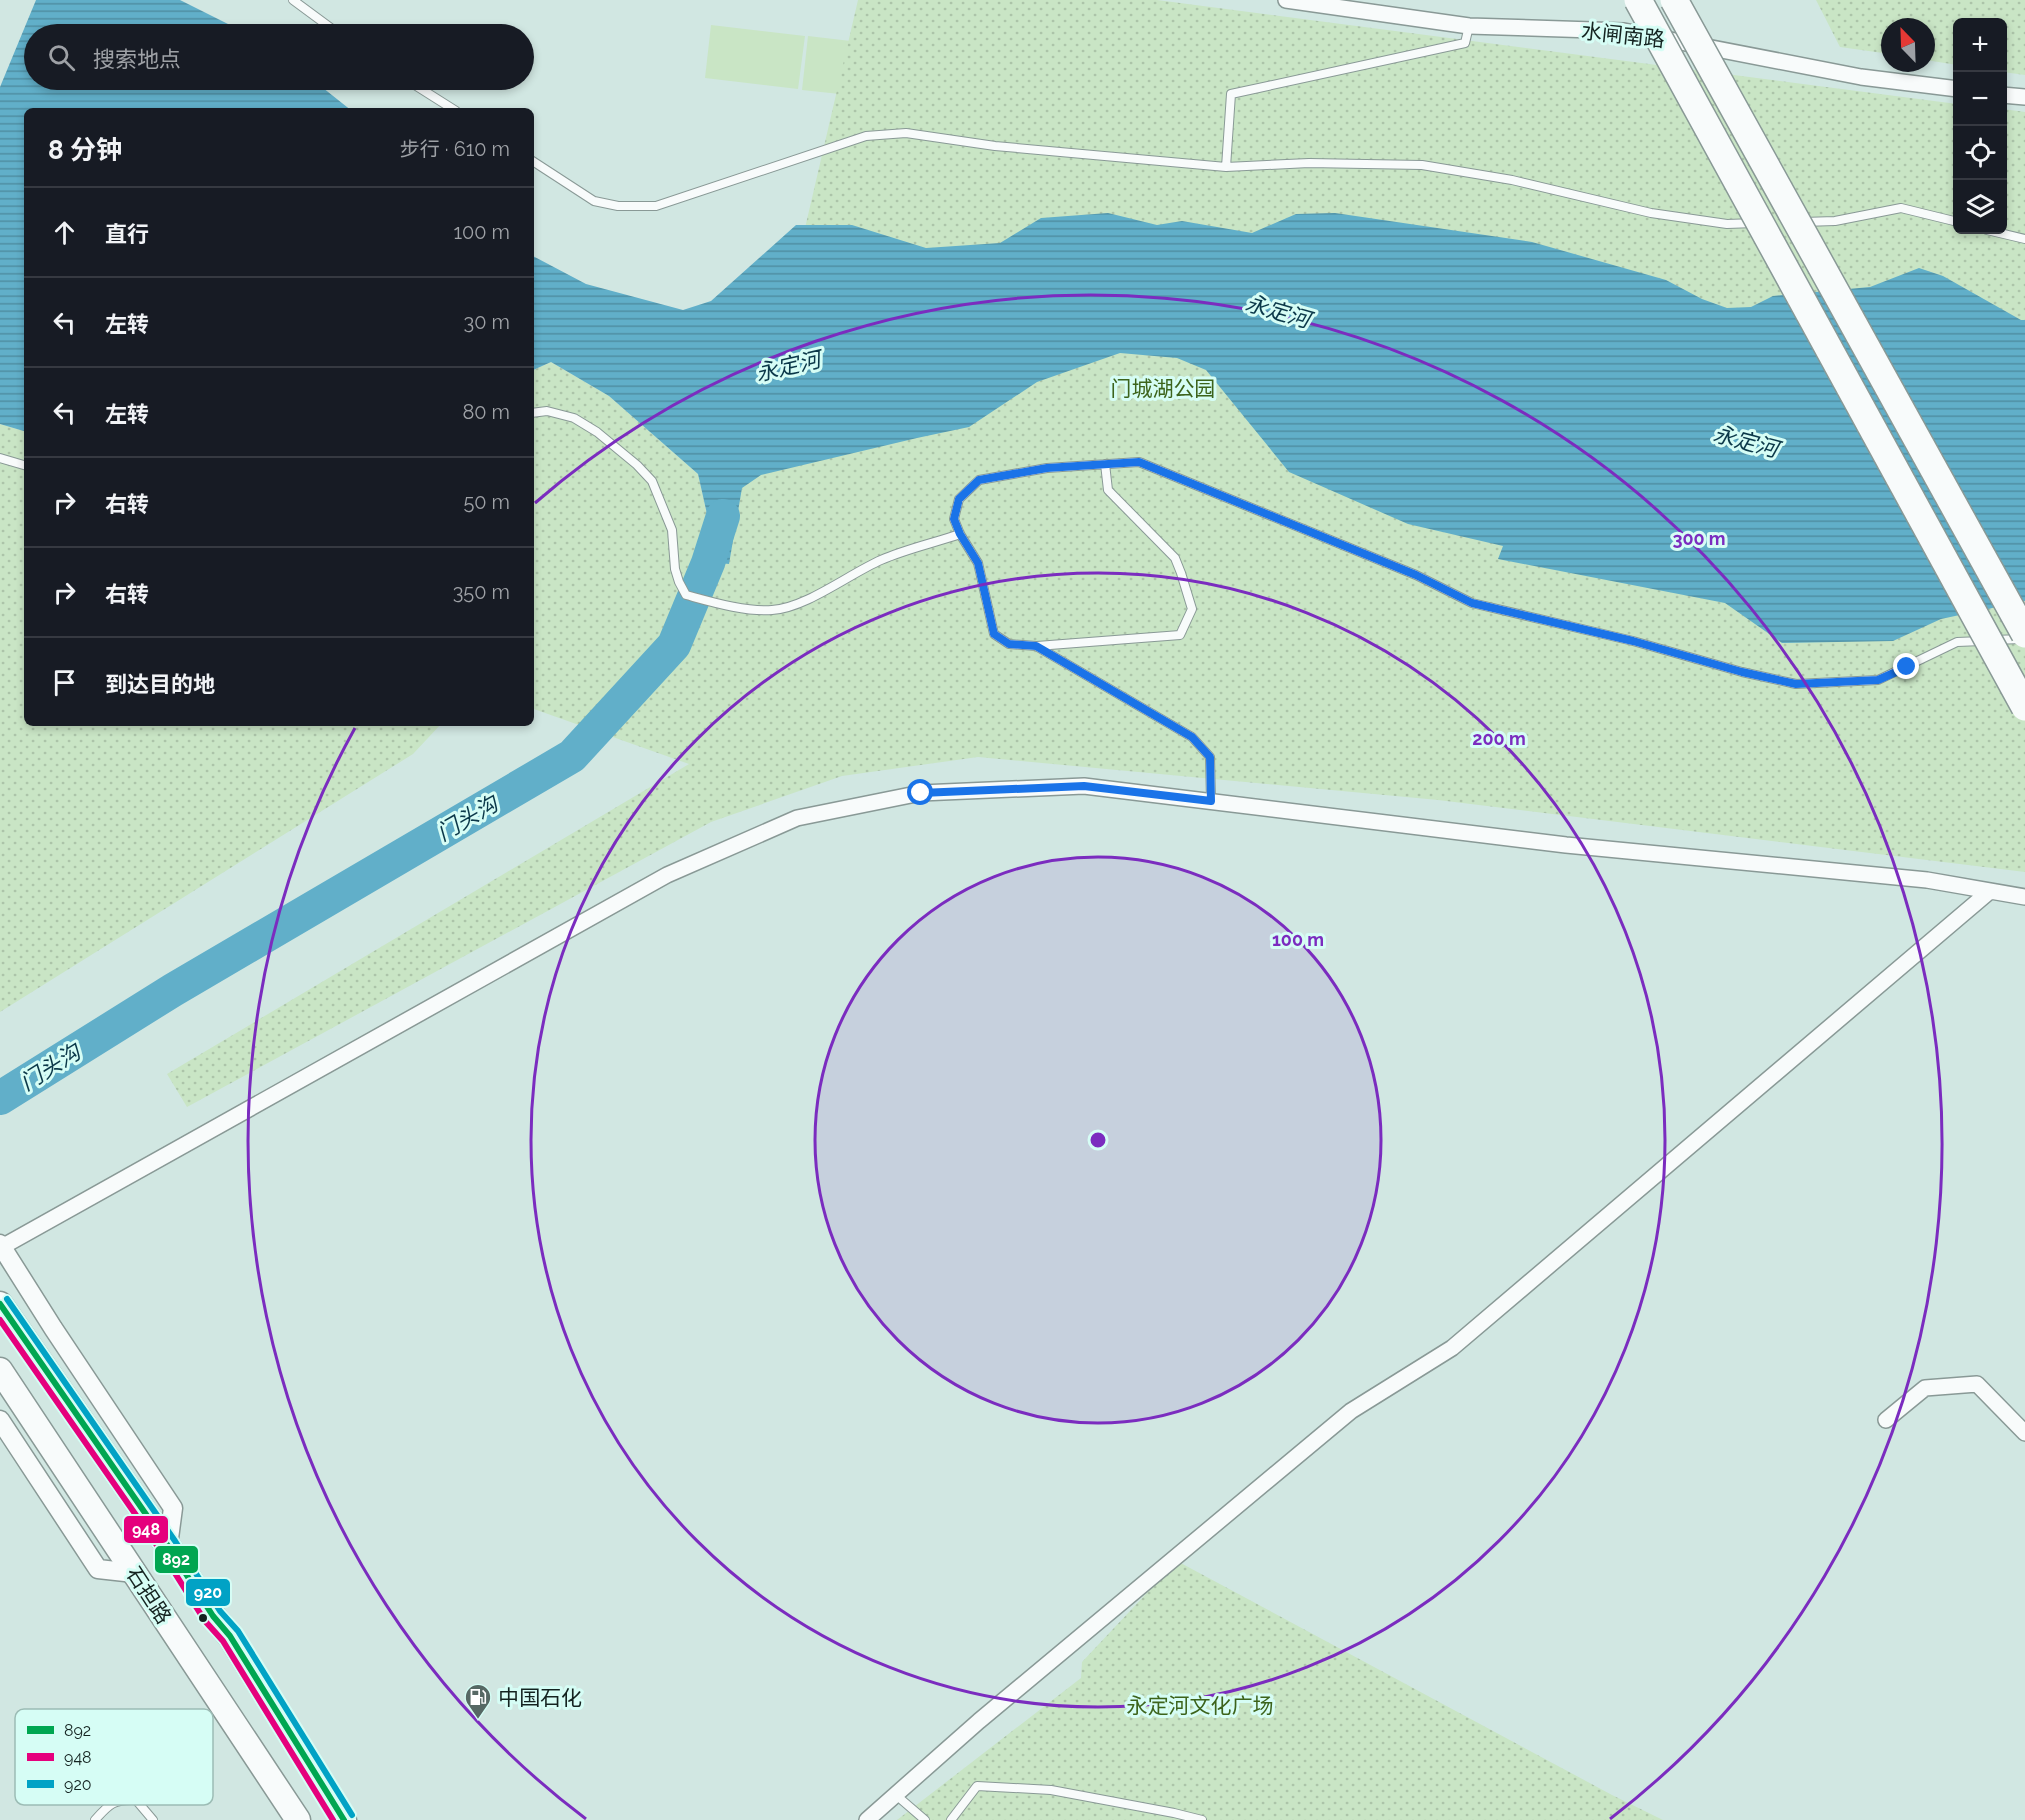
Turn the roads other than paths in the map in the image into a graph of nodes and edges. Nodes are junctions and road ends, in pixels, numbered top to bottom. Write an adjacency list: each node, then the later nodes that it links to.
1 (293, 0): 5 (lane)
2 (1286, 0): 6 (street, 水闸南路)
3 (1638, 0): 27 (highway, bridge)
4 (1674, 0): 24 (highway, bridge)
5 (325, 24)
6 (1469, 26): 7 (street, 水闸南路); 13 (lane)
7 (1953, 88)
8 (423, 90): 11 (lane)
9 (2007, 95): 10 (street)
10 (2025, 97)
11 (451, 108)
12 (534, 162): 13 (lane)
13 (1226, 167): 15 (lane)
14 (1953, 221): 16 (lane)
15 (1775, 222)
16 (1787, 222)
17 (2004, 234): 18 (lane)
18 (2025, 239)
19 (534, 413): 23 (lane)
20 (0, 458): 22 (lane)
21 (1105, 464): 23 (lane); 25 (lane); 26 (lane)
22 (24, 465)
23 (960, 534): 26 (lane)
24 (2025, 634)
25 (2025, 638)
26 (1036, 646): 28 (lane)
27 (2025, 707)
28 (1211, 801): 29 (street); 31 (street)
29 (1990, 891): 30 (street); 39 (street)
30 (2025, 897)
31 (1, 1246): 37 (street)
32 (0, 1304): 37 (main road, 石担路)
33 (0, 1370): 38 (main road, 石担路)
34 (0, 1420): 38 (street)
35 (1886, 1420): 36 (street)
36 (2025, 1433)
37 (168, 1546): 45 (main road, 石担路)
38 (134, 1573): 44 (main road, 石担路)
39 (896, 1795): 46 (street); 47 (lane)
40 (108, 1805): 42 (lane)
41 (140, 1805): 43 (lane)
42 (95, 1820)
43 (153, 1820)
44 (298, 1820)
45 (344, 1820)
46 (867, 1820)
47 (925, 1820)
48 (951, 1820): 49 (lane)
49 (1202, 1820)

